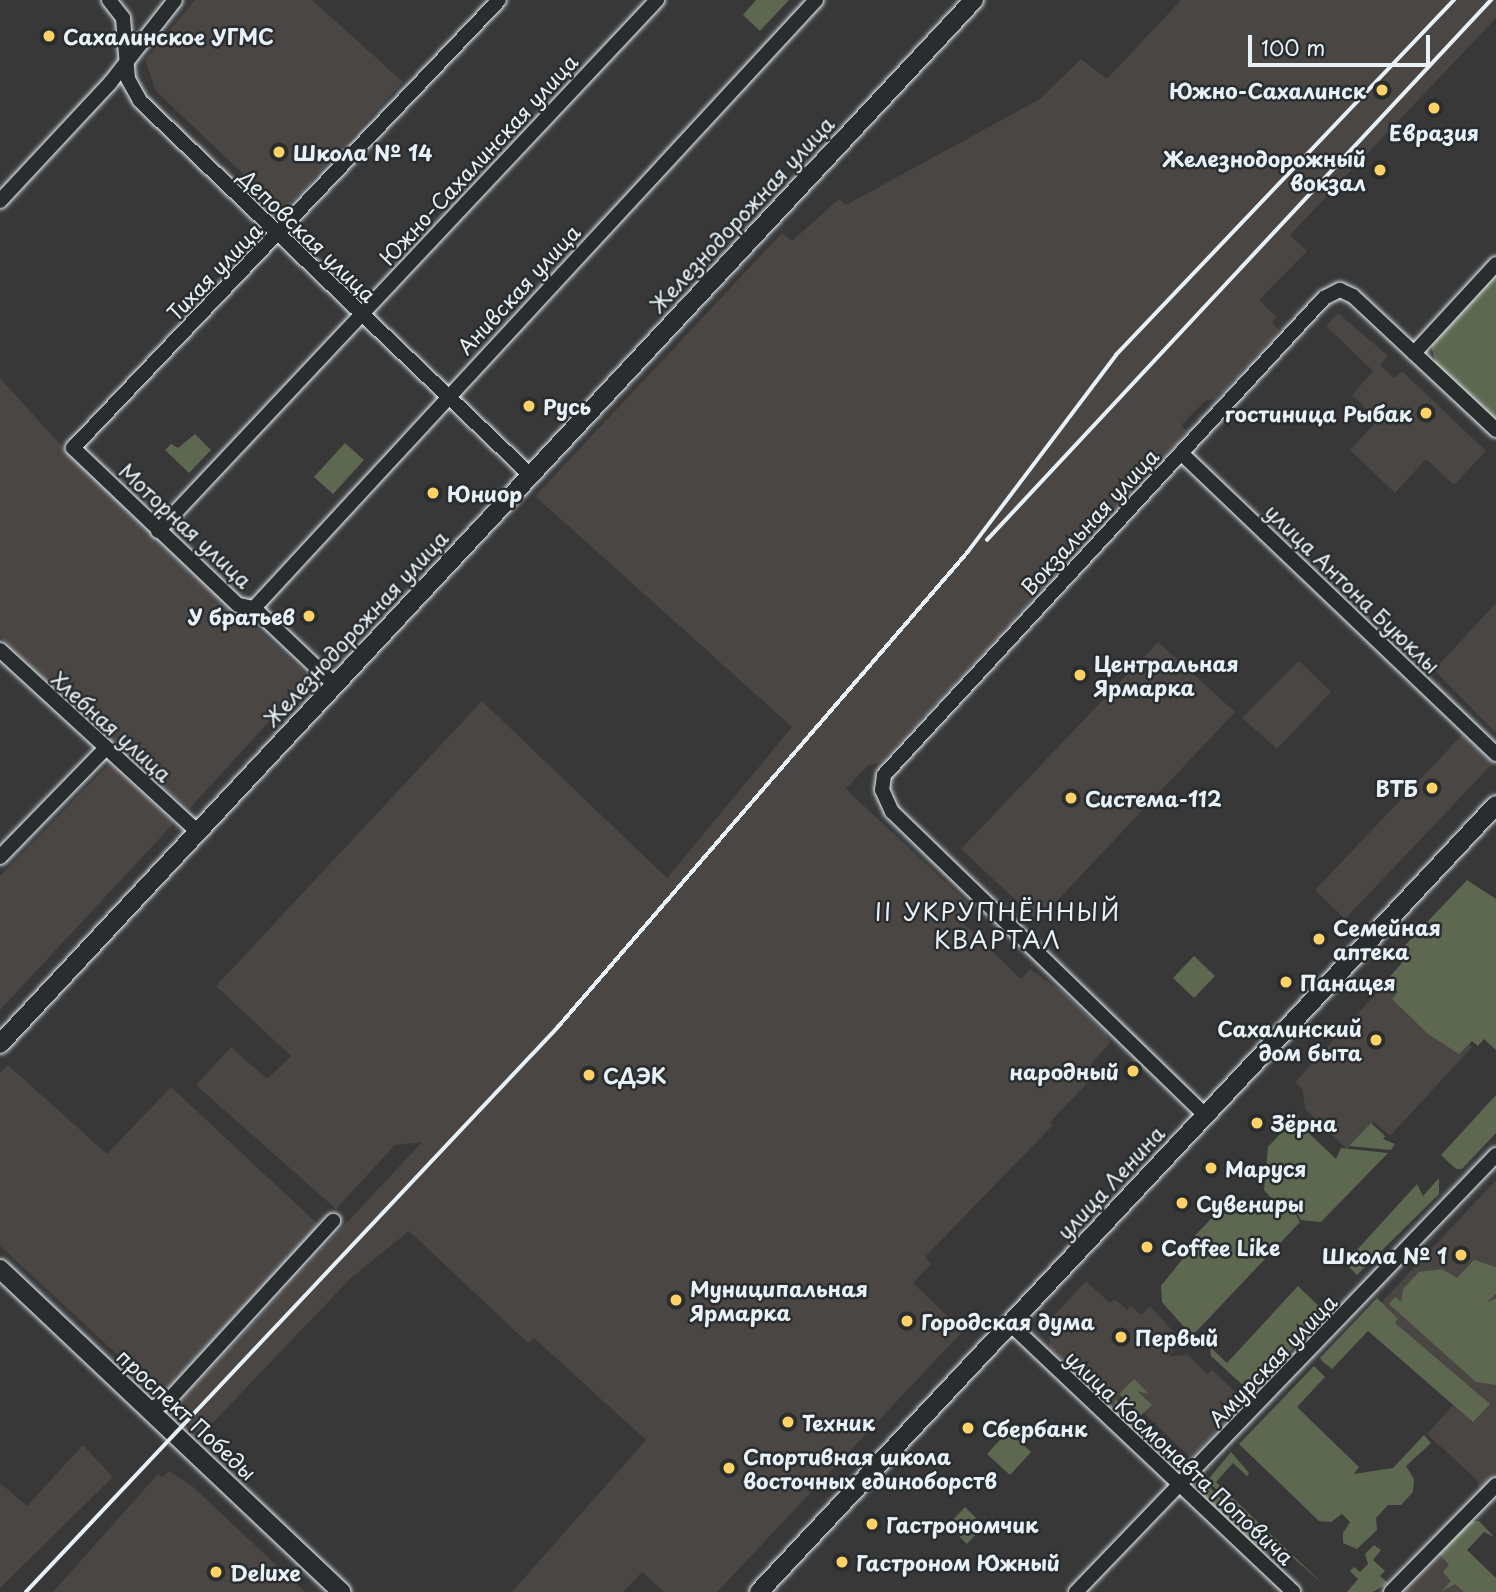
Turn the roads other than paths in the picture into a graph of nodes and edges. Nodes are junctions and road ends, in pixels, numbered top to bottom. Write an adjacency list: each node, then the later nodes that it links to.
1 (109, 0): 7 (street, Деповская улица)
2 (175, 0): 7 (street)
3 (499, 0): 9 (street, Тихая улица)
4 (657, 0): 11 (street, Южно-Сахалинская улица)
5 (816, 0): 13 (street, Анивская улица)
6 (974, 0): 17 (main road, Железнодорожная улица)
7 (126, 61): 8 (street); 9 (street, Деповская улица)
8 (0, 201)
9 (278, 235): 11 (street, Деповская улица); 15 (street, Тихая улица)
10 (1496, 264): 12 (street)
11 (360, 316): 13 (street, Деповская улица); 18 (street, Южно-Сахалинская улица)
12 (1414, 353): 14 (street); 16 (street, Вокзальная улица)
13 (446, 396): 17 (street, Деповская улица); 19 (street, Анивская улица)
14 (1496, 430)
15 (73, 448): 18 (street, Моторная улица)
16 (1181, 453): 23 (street, улица Антона Буюклы); 28 (street, Вокзальная улица)
17 (528, 473): 21 (main road, Железнодорожная улица)
18 (158, 531): 19 (street, Моторная улица)
19 (254, 608): 21 (street, Моторная улица)
20 (0, 650): 22 (street, Хлебная улица)
21 (335, 685): 25 (main road, Железнодорожная улица)
22 (104, 750): 25 (street, Хлебная улица); 26 (street)
23 (1496, 754)
24 (1496, 805): 28 (main road, улица Ленина)
25 (198, 831): 27 (main road, Железнодорожная улица)
26 (0, 857)
27 (0, 1044)
28 (1205, 1115): 32 (main road, улица Ленина)
29 (1496, 1156): 34 (street, Амурская улица)
30 (333, 1221): 33 (street)
31 (0, 1269): 33 (main road, проспект Победы)
32 (1009, 1324): 34 (street, улица Космонавта Поповича); 37 (main road, улица Ленина)
33 (148, 1409): 36 (main road, проспект Победы)
34 (1180, 1485): 38 (street, Амурская улица); 39 (street, улица Космонавта Поповича)
35 (1496, 1485): 40 (street)
36 (342, 1592)
37 (759, 1592)
38 (1076, 1592)
39 (1293, 1592)
40 (1391, 1592)

